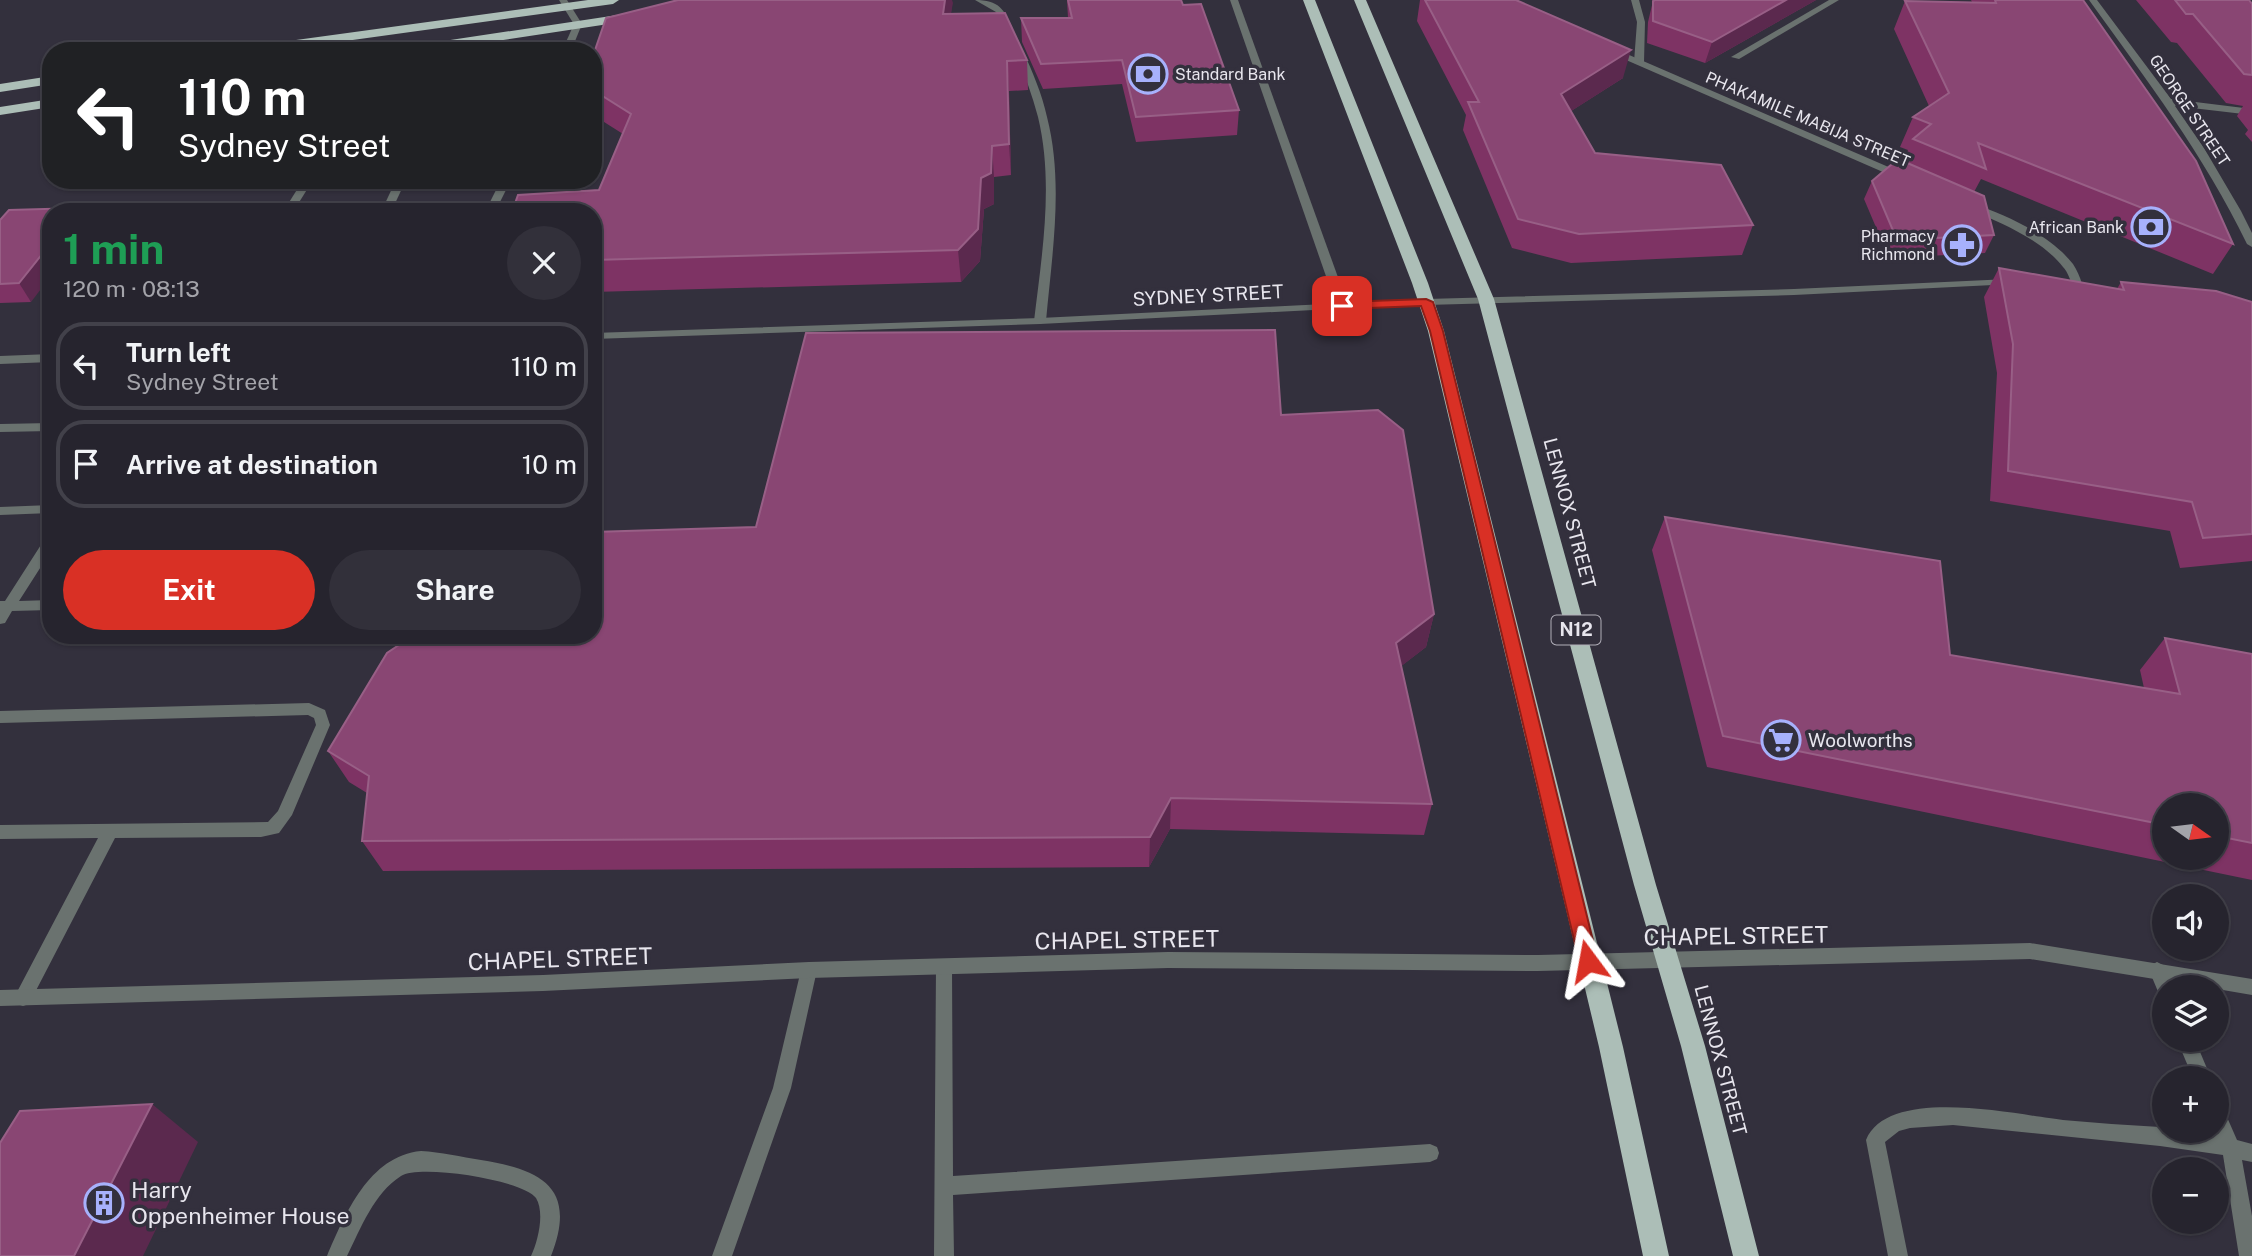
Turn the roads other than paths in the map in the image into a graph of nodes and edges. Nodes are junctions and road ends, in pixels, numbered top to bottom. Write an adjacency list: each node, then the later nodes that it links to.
1 (613, 0): 10 (highway)
2 (979, 0): 11 (street)
3 (1008, 0): 11 (street)
4 (1234, 0): 33 (street)
5 (1309, 0): 32 (highway)
6 (1360, 0): 31 (highway, LENNOX STREET / N12)
7 (1635, 0): 19 (street)
8 (1835, 0): 18 (street)
9 (2093, 0): 22 (street, GEORGE STREET)
10 (566, 3): 13 (street); 14 (highway)
11 (1000, 10): 34 (street)
12 (639, 16): 13 (highway)
13 (578, 24): 15 (highway); 16 (street)
14 (305, 42)
15 (462, 42)
16 (570, 42)
17 (1603, 47): 19 (street, PHAKAMILE MABIJA STREET)
18 (1736, 57)
19 (1639, 62): 26 (street, PHAKAMILE MABIJA STREET)
20 (42, 81): 21 (highway)
21 (0, 88)
22 (2169, 102): 25 (street); 28 (street, GEORGE STREET)
23 (42, 104): 24 (highway)
24 (0, 111)
25 (2252, 112)
26 (1918, 184)
27 (1968, 205): 30 (street)
28 (2252, 244)
29 (2021, 282): 31 (street, SYDNEY STREET)
30 (2090, 286)
31 (1486, 299): 32 (street, SYDNEY STREET); 49 (highway, LENNOX STREET / N12)
32 (1426, 302): 33 (street, SYDNEY STREET); 50 (highway)
33 (1342, 306): 34 (street, SYDNEY STREET)
34 (1040, 321): 35 (street, SYDNEY STREET)
35 (602, 336)
36 (42, 358): 37 (street)
37 (0, 360)
38 (42, 427): 39 (street)
39 (0, 428)
40 (42, 510): 41 (street)
41 (0, 512)
42 (42, 553): 44 (street)
43 (42, 605): 44 (street)
44 (4, 606): 45 (street)
45 (0, 619)
46 (0, 717): 47 (street)
47 (110, 831): 48 (street); 57 (street)
48 (0, 832)
49 (1668, 960): 50 (street, CHAPEL STREET); 53 (street, CHAPEL STREET); 68 (highway, LENNOX STREET / N12)
50 (1588, 961): 51 (street, CHAPEL STREET); 67 (highway)
51 (944, 967): 52 (street, CHAPEL STREET); 62 (street)
52 (809, 970): 57 (street, CHAPEL STREET); 65 (street)
53 (2157, 970): 54 (street); 55 (street, CHAPEL STREET)
54 (2159, 975)
55 (2252, 987)
56 (0, 998): 57 (street, CHAPEL STREET)
57 (23, 998)
58 (2229, 1142): 59 (street)
59 (2231, 1147): 61 (street); 69 (street); 70 (street)
60 (1430, 1153): 62 (street)
61 (2252, 1153)
62 (944, 1186): 66 (street)
63 (337, 1256): 64 (street)
64 (541, 1256)
65 (722, 1256)
66 (944, 1256)
67 (1656, 1256)
68 (1746, 1256)
69 (1898, 1256)
70 (2249, 1256)

